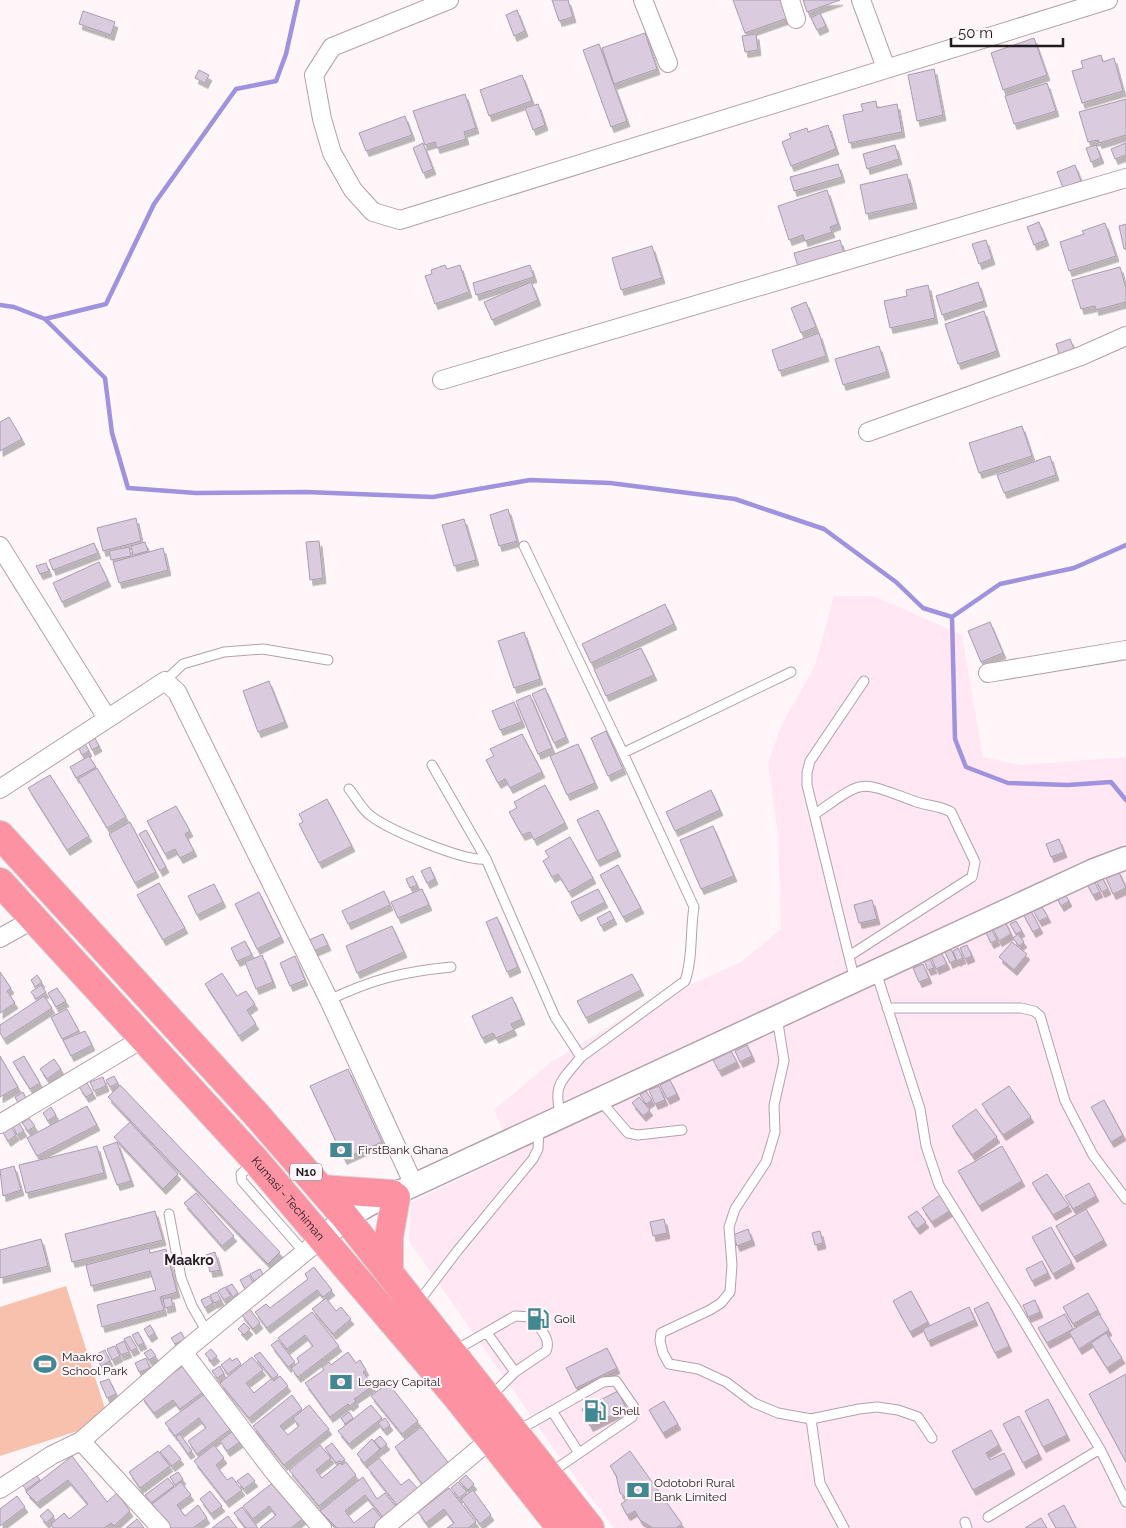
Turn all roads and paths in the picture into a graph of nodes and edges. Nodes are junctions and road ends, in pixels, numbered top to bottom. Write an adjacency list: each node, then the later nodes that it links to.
1 (450, 0): 8 (street)
2 (643, 0): 7 (street)
3 (790, 0): 6 (street)
4 (860, 0): 8 (street)
5 (1108, 0): 8 (street)
6 (796, 18)
7 (668, 63)
8 (886, 68)
9 (1126, 178): 11 (street)
10 (1126, 336): 12 (street)
11 (442, 380)
12 (868, 432)
13 (0, 546): 21 (street)
14 (524, 546): 22 (lane)
15 (1126, 650): 18 (street)
16 (328, 660): 19 (lane)
17 (791, 672): 22 (lane)
18 (988, 673)
19 (166, 681): 21 (street); 37 (street)
20 (864, 681): 26 (lane)
21 (106, 718): 24 (street)
22 (623, 753): 41 (lane)
23 (432, 765): 29 (lane)
24 (0, 789)
25 (349, 789): 29 (lane)
26 (816, 814): 33 (lane); 33 (lane)
27 (0, 835): 47 (highway, N10)
28 (1126, 858): 35 (street)
29 (486, 859): 41 (lane)
30 (0, 882): 31 (highway, Kumasi - Techiman / N10)
31 (34, 919): 32 (street); 40 (highway, Kumasi - Techiman / N10)
32 (0, 938)
33 (849, 956): 36 (lane)
34 (451, 967): 37 (lane)
35 (876, 971): 36 (street); 38 (lane)
36 (855, 981): 39 (street)
37 (328, 1000): 48 (street)
38 (887, 1008): 49 (lane); 66 (lane)
39 (776, 1017): 42 (street); 62 (lane)
40 (142, 1039): 44 (street); 52 (highway, Kumasi - Techiman / N10)
41 (581, 1057): 43 (lane)
42 (598, 1099): 43 (street); 46 (lane)
43 (561, 1116): 45 (street)
44 (0, 1124)
45 (540, 1126): 48 (street); 54 (lane)
46 (682, 1130)
47 (321, 1189): 48 (highway); 51 (highway, N10)
48 (401, 1192): 51 (street); 53 (highway)
49 (1126, 1199)
50 (169, 1214): 55 (lane)
51 (351, 1224): 52 (street); 53 (highway, N10)
52 (319, 1246): 55 (street); 63 (highway, Kumasi - Techiman / N10)
53 (389, 1272): 54 (highway, N10)
54 (416, 1307): 58 (highway, N10)
55 (207, 1332): 57 (street)
56 (487, 1333): 58 (lane); 59 (lane); 59 (lane)
57 (183, 1352): 65 (street); 73 (street)
58 (451, 1352): 60 (highway, N10)
59 (515, 1372): 60 (lane)
60 (488, 1398): 63 (highway, N10)
61 (552, 1411): 63 (lane); 67 (lane); 67 (lane)
62 (811, 1420): 64 (lane); 77 (lane)
63 (503, 1436): 68 (highway, N10); 74 (street); 75 (highway, Kumasi - Techiman / N10)
64 (932, 1438)
65 (81, 1441): 69 (street); 72 (street)
66 (1100, 1449): 70 (lane); 71 (lane)
67 (579, 1453): 68 (lane)
68 (548, 1474): 76 (highway, N10)
69 (0, 1489)
70 (1126, 1502)
71 (988, 1517)
72 (161, 1528)
73 (322, 1528)
74 (384, 1528)
75 (561, 1528)
76 (590, 1528)
77 (844, 1528)

